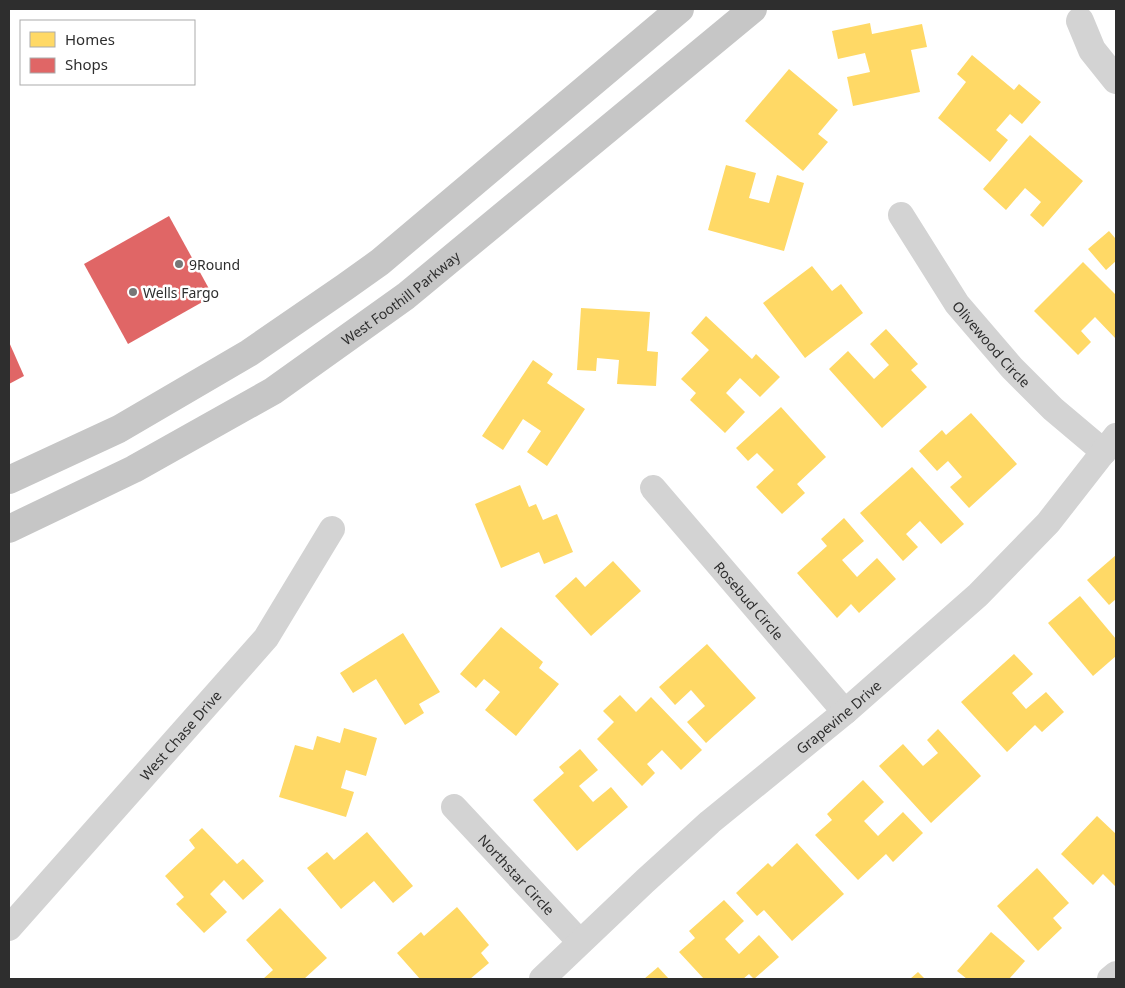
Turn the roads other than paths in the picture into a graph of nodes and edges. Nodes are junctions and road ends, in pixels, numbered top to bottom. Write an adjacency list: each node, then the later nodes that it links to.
1 (680, 9): 7 (main road)
2 (753, 9): 9 (main road, West Foothill Parkway)
3 (1083, 15): 4 (street)
4 (1116, 80)
5 (901, 215): 6 (street, Olivewood Circle)
6 (1110, 444): 11 (street, Grapevine Drive)
7 (9, 480)
8 (653, 488): 11 (street, Rosebud Circle)
9 (9, 529)
10 (332, 529): 13 (street, West Chase Drive)
11 (845, 712): 14 (street, Grapevine Drive)
12 (454, 807): 14 (street, Northstar Circle)
13 (9, 928)
14 (580, 942): 16 (street, Grapevine Drive)
15 (1116, 974): 17 (street)
16 (542, 979)
17 (1110, 979)

